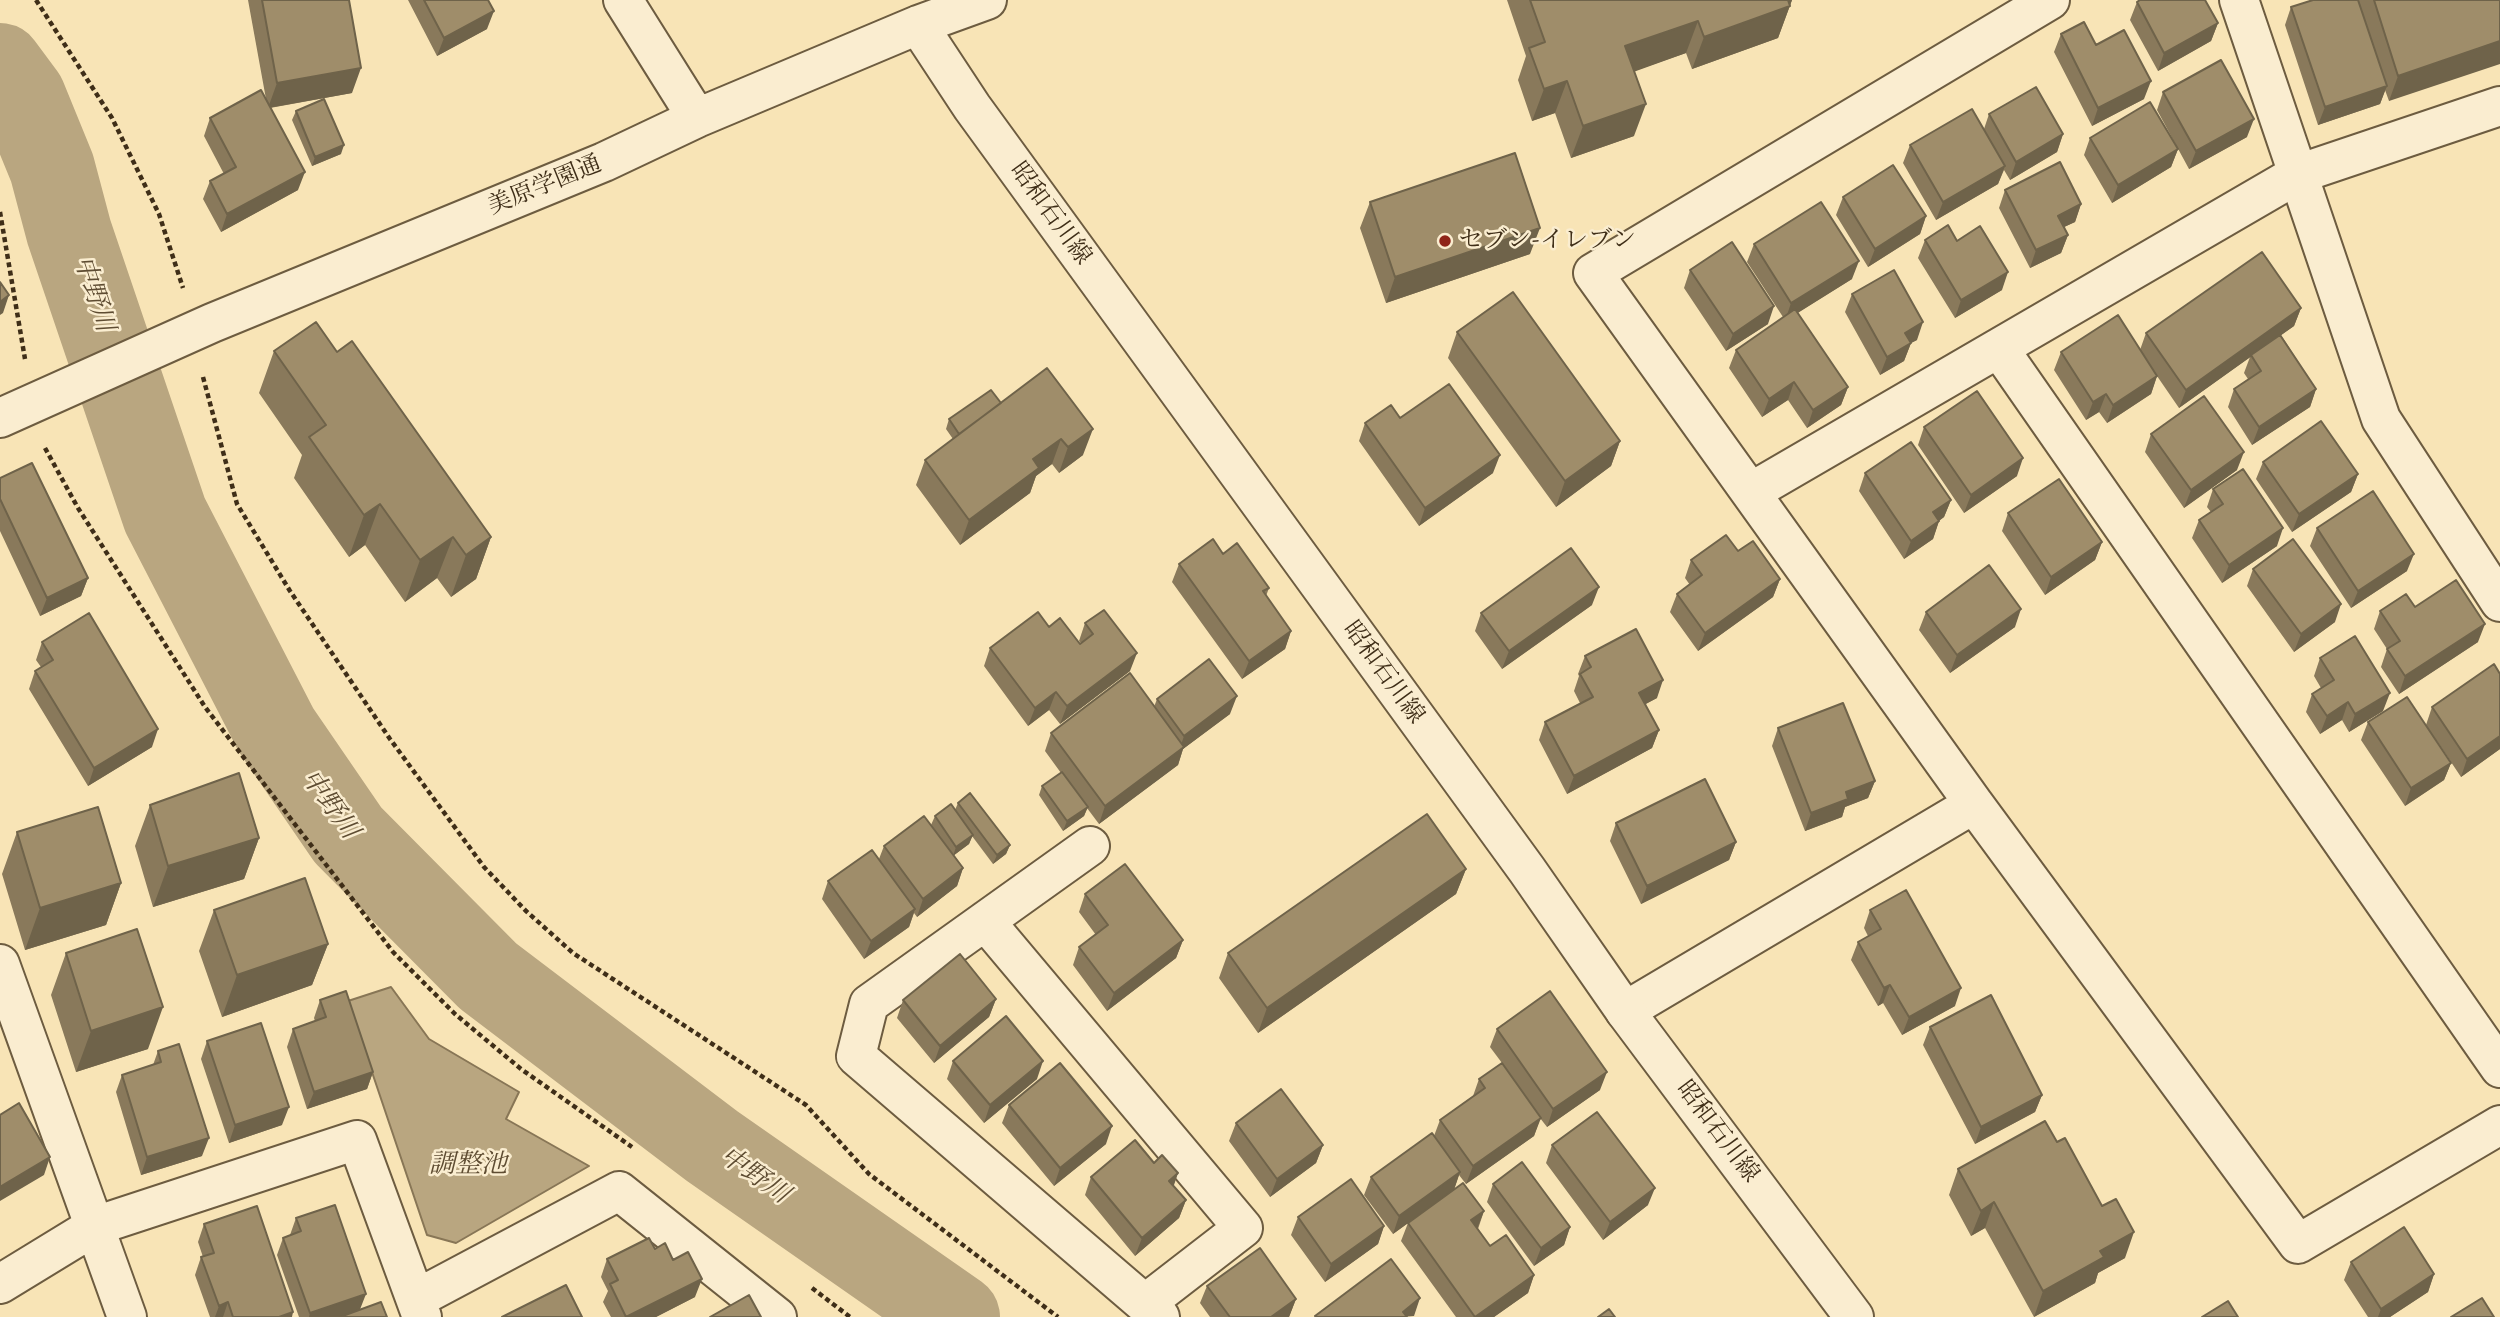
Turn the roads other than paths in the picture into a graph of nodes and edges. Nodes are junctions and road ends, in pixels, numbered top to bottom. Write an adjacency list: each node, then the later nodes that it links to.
1 (623, 0): 7 (street)
2 (987, 0): 5 (street, 美原学園通)
3 (2050, 0): 11 (street)
4 (2239, 0): 8 (street)
5 (918, 25): 7 (street, 美原学園通); 17 (street, 昭和石川線)
6 (2500, 106): 8 (street)
7 (696, 118): 10 (street, 美原学園通)
8 (2298, 174): 9 (street); 12 (street)
9 (2000, 349): 11 (street); 18 (street)
10 (0, 418)
11 (1751, 492): 13 (street)
12 (2500, 602)
13 (1974, 804): 17 (street); 19 (street)
14 (1090, 846): 15 (street)
15 (985, 921): 23 (street); 23 (street)
16 (0, 964): 20 (street)
17 (1625, 1011): 26 (street, 昭和石川線)
18 (2500, 1068)
19 (2500, 1125)
20 (94, 1226): 21 (street); 22 (street); 24 (street)
21 (0, 1283)
22 (419, 1308): 25 (street)
23 (1153, 1310)
24 (127, 1317)
25 (777, 1317)
26 (1854, 1317)

